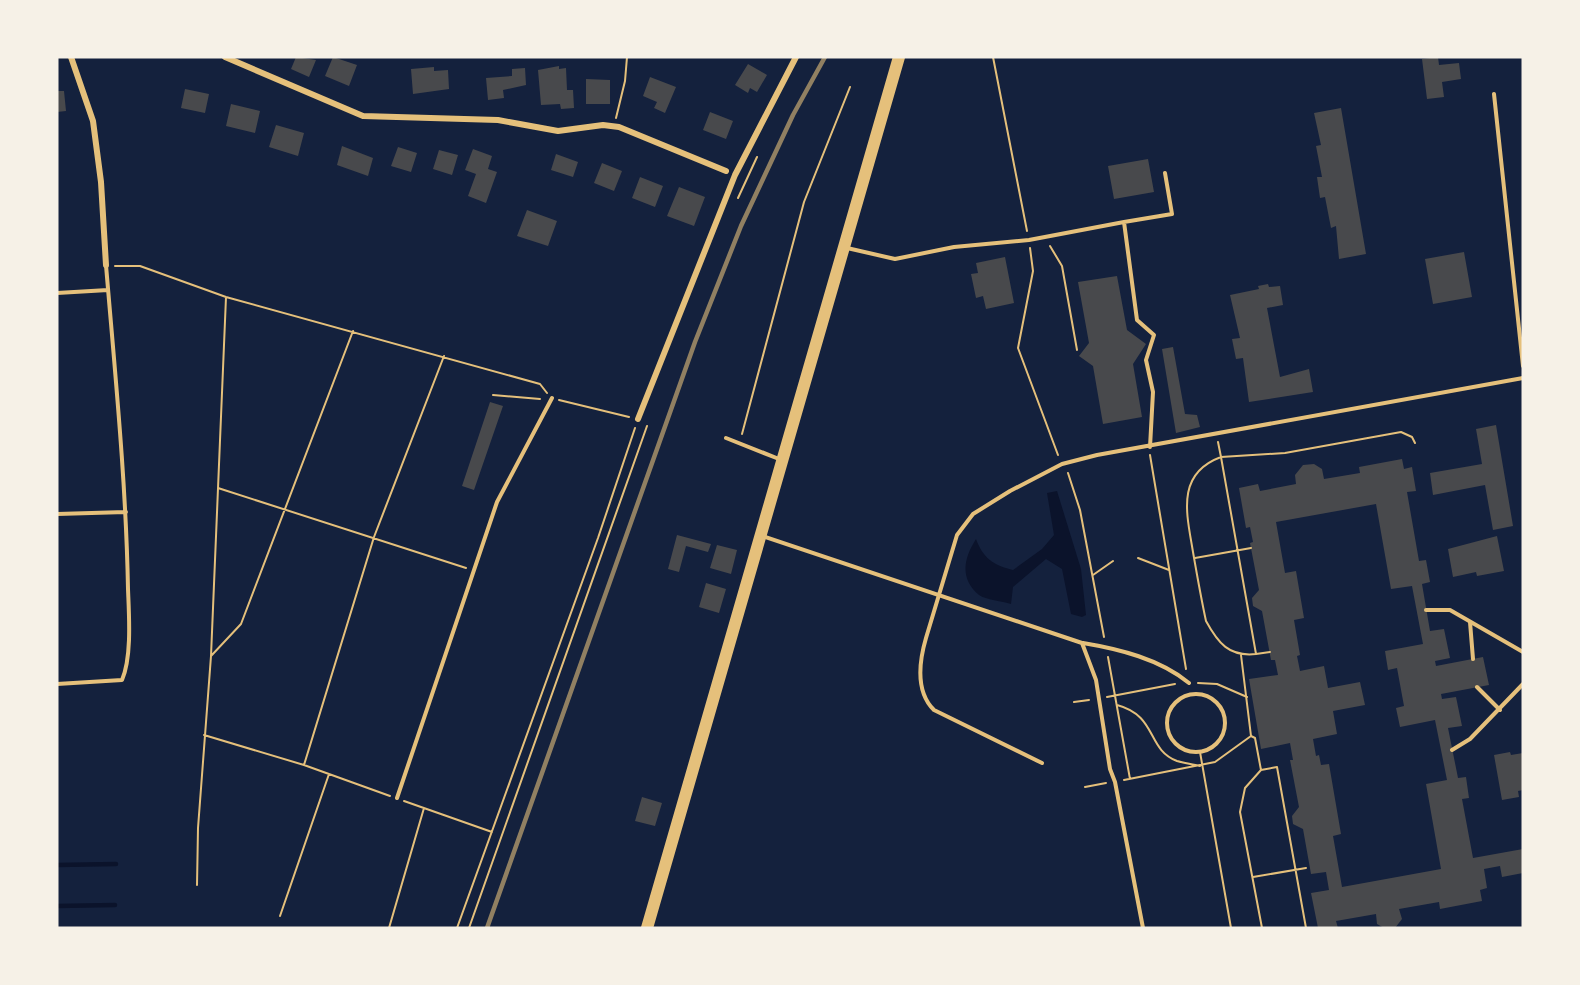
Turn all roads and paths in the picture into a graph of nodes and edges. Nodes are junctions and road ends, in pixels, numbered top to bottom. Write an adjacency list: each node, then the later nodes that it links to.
1 (71, 57): 18 (street)
2 (225, 57): 9 (street)
3 (627, 57): 9 (path)
4 (796, 57): 30 (street)
5 (898, 57): 17 (main road)
6 (993, 57): 16 (path)
7 (850, 87): 33 (path)
8 (1494, 93): 25 (lane)
9 (614, 127): 11 (street)
10 (761, 148): 13 (path)
11 (726, 171)
12 (1165, 173): 14 (lane)
13 (737, 200)
14 (1124, 222): 15 (lane); 35 (lane)
15 (1045, 238): 16 (lane); 23 (path)
16 (1029, 240): 17 (lane); 38 (path)
17 (844, 247): 37 (main road)
18 (106, 265): 19 (lane); 21 (path)
19 (108, 290): 20 (lane); 41 (lane)
20 (57, 293)
21 (226, 297): 22 (path); 39 (path)
22 (353, 331): 24 (path); 40 (path)
23 (1077, 350)
24 (444, 356): 28 (path); 44 (path)
25 (1523, 366)
26 (1523, 378): 31 (lane)
27 (494, 395): 28 (path)
28 (552, 398): 30 (path); 51 (lane)
29 (650, 416): 96 (path)
30 (638, 419): 88 (path)
31 (1215, 434): 35 (lane); 36 (path)
32 (726, 438): 33 (lane)
33 (739, 443): 37 (lane)
34 (1415, 443): 36 (path)
35 (1150, 447): 38 (lane); 50 (path)
36 (1221, 457): 46 (path); 48 (path)
37 (783, 460): 43 (main road)
38 (1062, 464): 52 (path); 53 (lane)
39 (218, 488): 40 (path); 61 (path)
40 (285, 510): 44 (path); 61 (path)
41 (126, 512): 42 (lane); 65 (lane)
42 (57, 514)
43 (761, 536): 53 (lane); 97 (main road)
44 (374, 537): 51 (path); 79 (path)
45 (1251, 548): 46 (path)
46 (1238, 550): 48 (path); 60 (path)
47 (1138, 558): 50 (path)
48 (1194, 558): 62 (path)
49 (1113, 561): 52 (path)
50 (1169, 570): 64 (path)
51 (475, 571): 86 (lane)
52 (1092, 576): 57 (path)
53 (940, 596): 56 (lane); 78 (lane)
54 (1426, 610): 55 (lane)
55 (1470, 622): 59 (lane); 63 (lane)
56 (1082, 643): 57 (lane); 70 (lane)
57 (1106, 647): 64 (lane); 68 (path)
58 (1270, 652): 60 (path)
59 (1523, 652)
60 (1256, 654): 62 (path)
61 (212, 656): 74 (path)
62 (1241, 656): 69 (path)
63 (1473, 659)
64 (1189, 683): 68 (path); 69 (path)
65 (57, 684)
66 (1523, 684): 73 (lane)
67 (1478, 687): 73 (lane)
68 (1114, 696): 70 (path); 72 (path)
69 (1247, 698): 75 (path)
70 (1099, 699): 71 (path); 84 (lane)
71 (1074, 702)
72 (1117, 705): 80 (path); 83 (path)
73 (1500, 710): 76 (lane)
74 (204, 735): 79 (path); 92 (path)
75 (1251, 736): 80 (path); 81 (path)
76 (1452, 750)
77 (1200, 752): 77 (lane); 80 (path)
78 (1042, 763)
79 (304, 765): 82 (path)
80 (1202, 766): 83 (path); 99 (path)
81 (1261, 770): 90 (path); 91 (path)
82 (329, 774): 86 (path); 93 (path)
83 (1130, 778): 84 (path)
84 (1116, 782): 85 (path); 98 (lane)
85 (1085, 787)
86 (397, 798): 87 (path)
87 (424, 808): 88 (path); 94 (path)
88 (492, 832): 95 (path)
89 (1306, 868): 90 (path)
90 (1296, 870): 91 (path); 101 (path)
91 (1252, 878): 100 (path)
92 (197, 885)
93 (280, 916)
94 (389, 928)
95 (457, 928)
96 (469, 928)
97 (647, 928)
98 (1143, 928)
99 (1231, 928)
100 (1262, 928)
101 (1306, 928)

